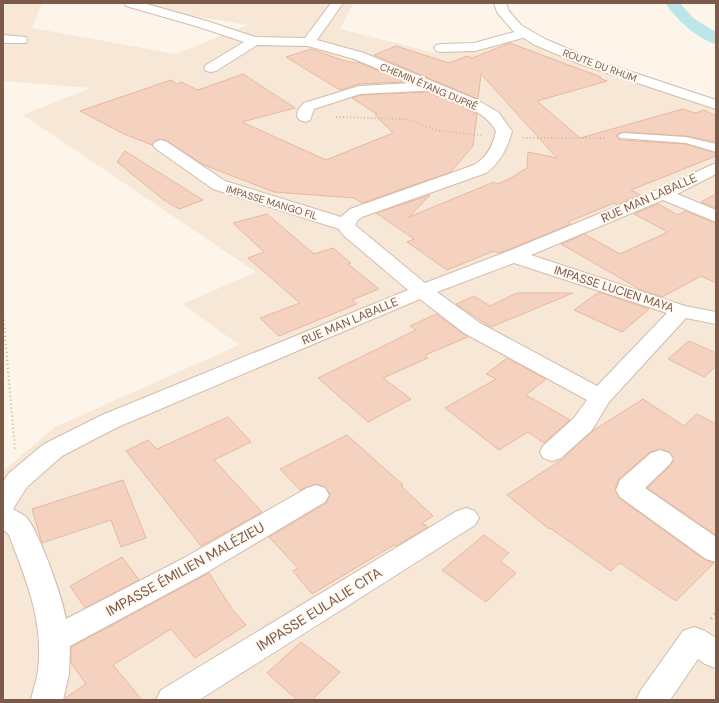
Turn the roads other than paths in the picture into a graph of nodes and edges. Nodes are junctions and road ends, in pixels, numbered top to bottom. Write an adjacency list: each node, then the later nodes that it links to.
1 (130, 3): 7 (street, CHEMIN ÉTANG DUPRÉ)
2 (337, 3): 8 (street)
3 (500, 3): 4 (street, ROUTE DU RHUM)
4 (525, 33): 9 (street); 12 (street, ROUTE DU RHUM)
5 (3, 39): 6 (street)
6 (21, 40)
7 (254, 41): 8 (street, CHEMIN ÉTANG DUPRÉ); 10 (street)
8 (309, 42): 11 (street, CHEMIN ÉTANG DUPRÉ)
9 (441, 48)
10 (211, 68)
11 (429, 86): 13 (street); 20 (street, CHEMIN ÉTANG DUPRÉ)
12 (716, 105)
13 (305, 117)
14 (624, 136): 16 (lane)
15 (161, 145): 20 (street, IMPASSE MANGO FIL)
16 (716, 148)
17 (716, 168): 18 (street, RUE MAN LABALLE)
18 (663, 194): 19 (street); 21 (street, RUE MAN LABALLE)
19 (716, 217)
20 (346, 225): 22 (street)
21 (513, 256): 22 (street, RUE MAN LABALLE); 23 (street, IMPASSE LUCIEN MAYA)
22 (422, 291): 25 (street); 29 (street, RUE MAN LABALLE)
23 (681, 311): 24 (street, IMPASSE LUCIEN MAYA); 25 (street)
24 (716, 318)
25 (600, 397): 26 (street)
26 (552, 452)
27 (660, 459): 32 (street)
28 (316, 496): 33 (street, IMPASSE ÉMILIEN MALÉZIEU)
29 (3, 503)
30 (3, 516): 33 (street)
31 (466, 518): 36 (street, IMPASSE EULALIE CITA)
32 (716, 551)
33 (54, 640): 35 (street)
34 (705, 648): 37 (street)
35 (47, 700)
36 (172, 700)
37 (652, 700)

